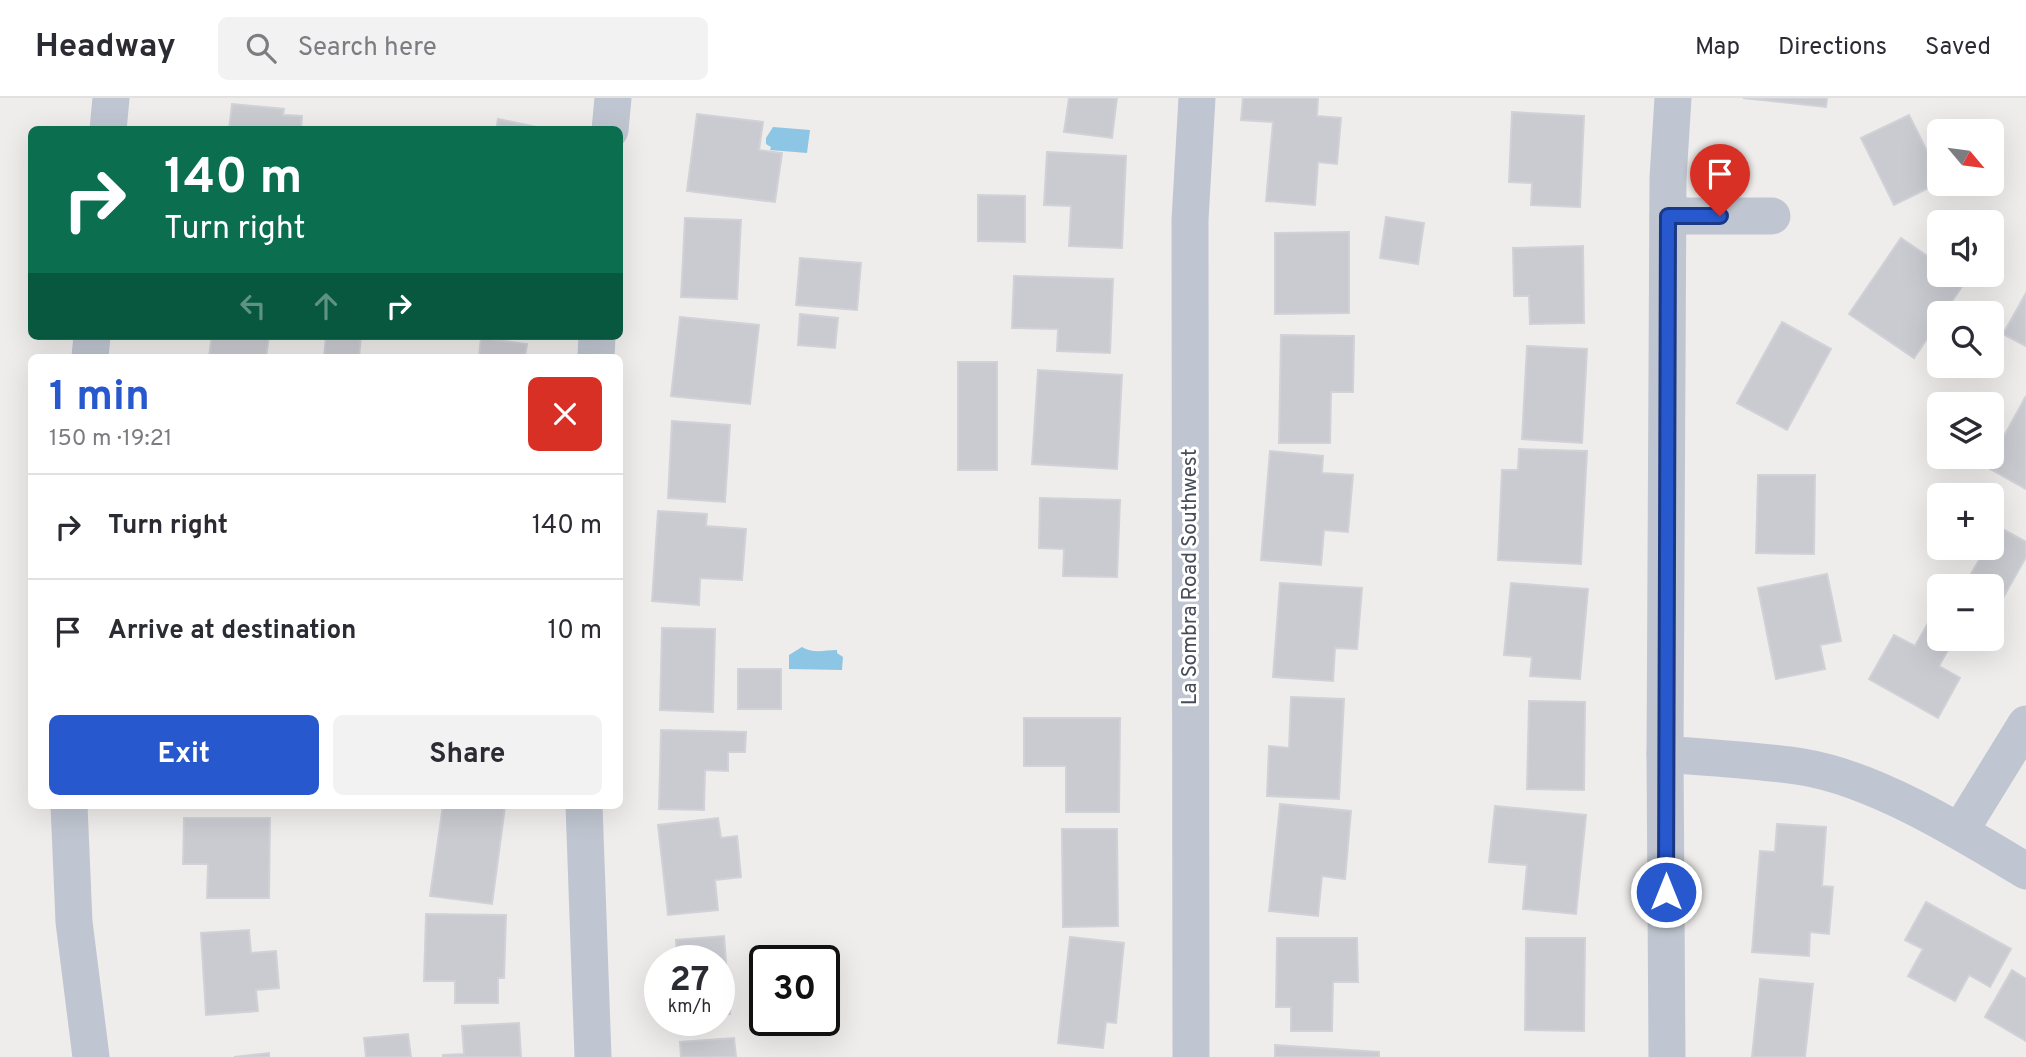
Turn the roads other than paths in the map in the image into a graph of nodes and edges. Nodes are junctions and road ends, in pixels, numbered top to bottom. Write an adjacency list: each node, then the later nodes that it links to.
1 (111, 98): 5 (street)
2 (612, 98): 6 (street)
3 (1197, 98): 17 (street, La Sombra Road Southwest)
4 (1673, 98): 7 (street)
5 (108, 126)
6 (610, 126)
7 (1668, 216): 8 (street); 10 (street)
8 (1772, 216)
9 (2026, 724): 13 (street)
10 (1664, 754): 13 (street); 18 (street)
11 (69, 809): 15 (street)
12 (584, 809): 16 (street)
13 (1960, 831): 14 (street)
14 (2026, 871)
15 (92, 1057)
16 (593, 1057)
17 (1191, 1057)
18 (1667, 1057)

